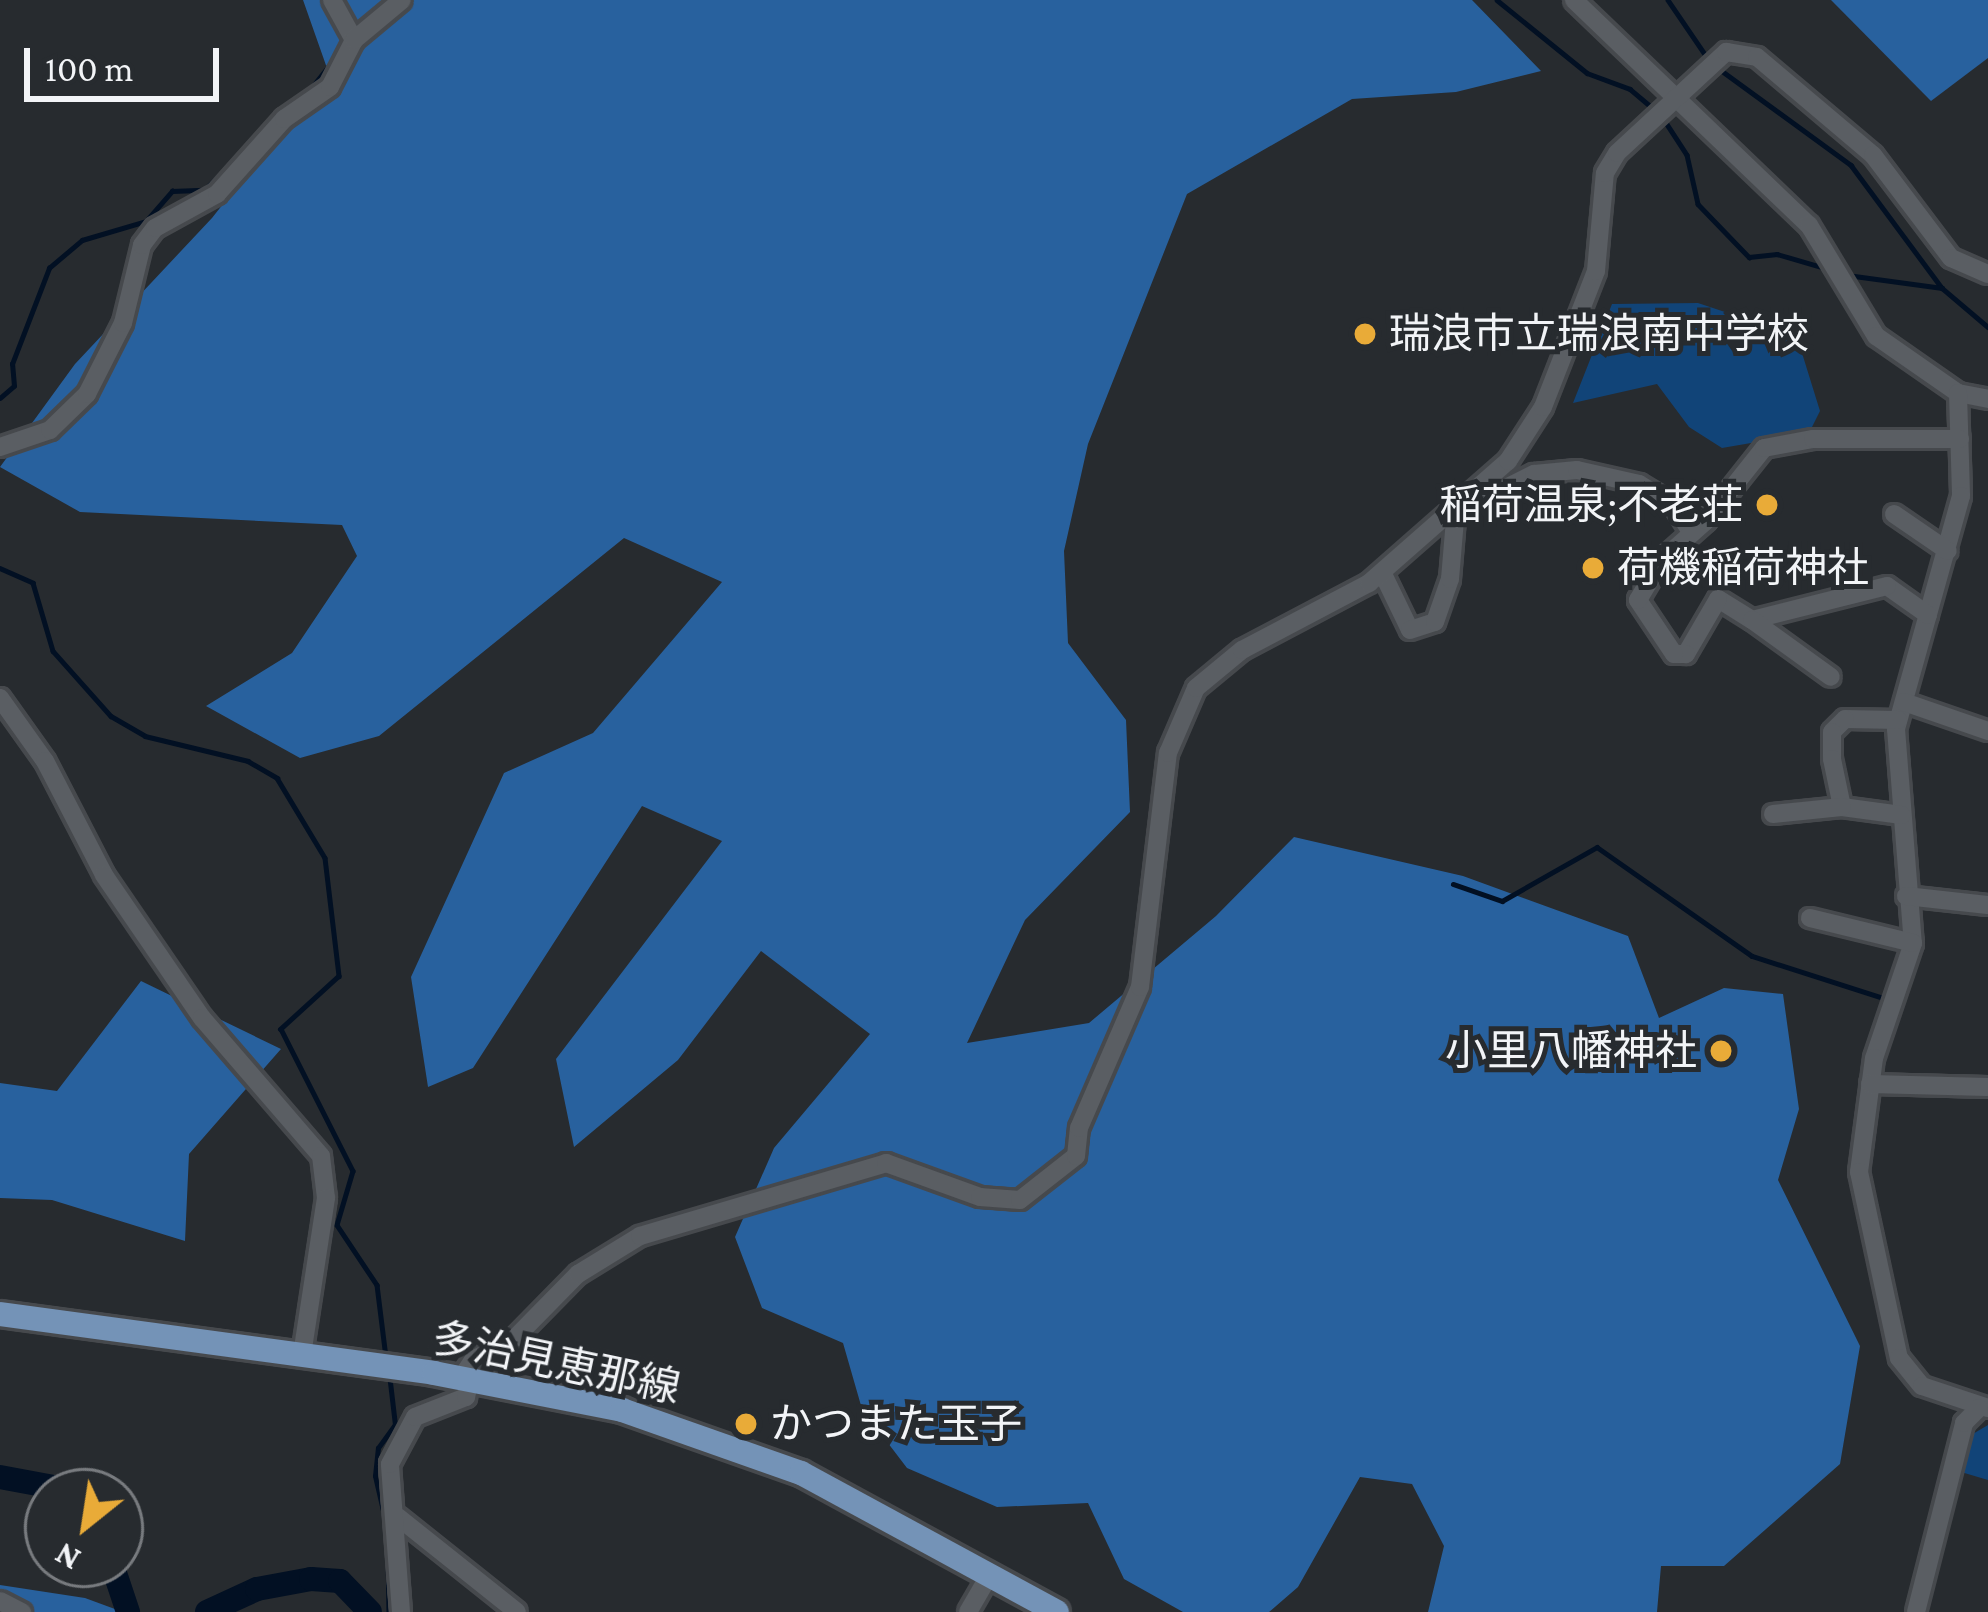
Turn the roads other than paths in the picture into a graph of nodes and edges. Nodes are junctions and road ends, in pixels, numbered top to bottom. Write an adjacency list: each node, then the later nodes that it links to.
1 (332, 0): 4 (street)
2 (402, 0): 4 (street)
3 (1574, 0): 5 (street)
4 (354, 40): 10 (street)
5 (1679, 93): 6 (street); 7 (street); 11 (street)
6 (1988, 274)
7 (1958, 393): 8 (street); 9 (street)
8 (1988, 399)
9 (1960, 439): 13 (street); 14 (street)
10 (0, 447)
11 (1457, 505): 13 (street); 15 (street); 15 (street)
12 (1894, 514): 14 (street)
13 (1690, 531): 17 (street)
14 (1948, 551): 16 (street)
15 (1382, 572): 33 (street)
16 (1928, 615): 17 (street); 20 (street)
17 (1752, 620): 18 (street)
18 (1831, 677)
19 (0, 698): 32 (street)
20 (1901, 711): 21 (street); 22 (street); 24 (street)
21 (1988, 731)
22 (1842, 807): 23 (street); 24 (street)
23 (1773, 814)
24 (1900, 814): 25 (street)
25 (1906, 896): 26 (street); 28 (street)
26 (1988, 905)
27 (1810, 919): 28 (street)
28 (1912, 943): 29 (street)
29 (1870, 1084): 30 (street); 34 (street)
30 (1988, 1087)
31 (0, 1314): 32 (main road, 多治見恵那線)
32 (302, 1355): 33 (main road, 多治見恵那線)
33 (466, 1379): 35 (street); 36 (main road, 多治見恵那線)
34 (1983, 1408): 43 (street)
35 (398, 1517): 39 (street); 40 (street)
36 (990, 1574): 41 (street); 42 (main road, 多治見恵那線)
37 (0, 1601): 38 (street)
38 (22, 1612)
39 (401, 1612)
40 (517, 1612)
41 (968, 1612)
42 (1057, 1612)
43 (1916, 1612)

